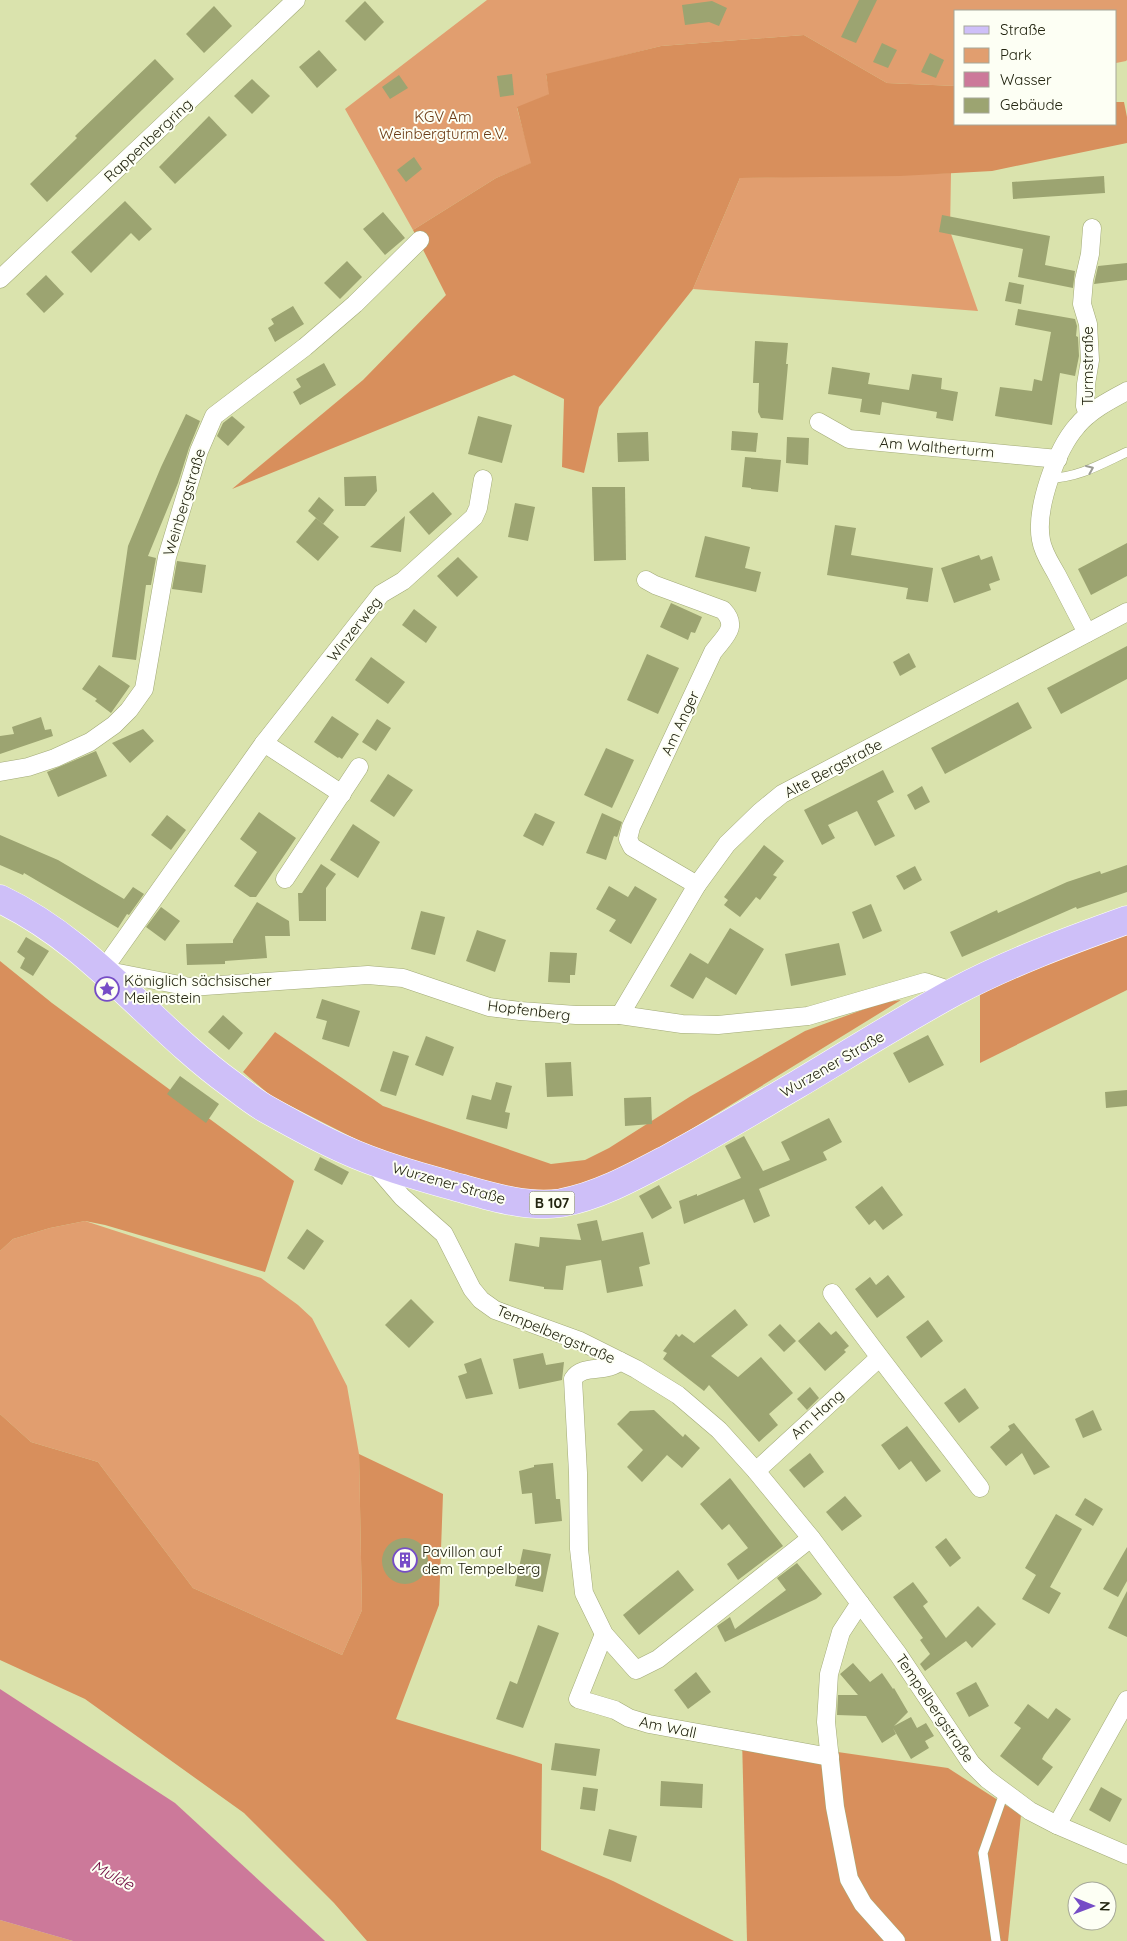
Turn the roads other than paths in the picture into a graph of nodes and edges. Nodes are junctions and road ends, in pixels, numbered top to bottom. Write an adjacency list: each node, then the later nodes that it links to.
1 (296, 0): 4 (street, Rappenbergring)
2 (1092, 228): 6 (street, Turmstraße)
3 (420, 240): 17 (street, Weinbergstraße)
4 (0, 279)
5 (1127, 391): 6 (street, Turmstraße)
6 (1088, 415): 9 (street, Turmstraße)
7 (819, 422): 9 (street, Am Waltherturm)
8 (1127, 452): 10 (lane, one-way to 8)
9 (1058, 459): 10 (street, Turmstraße)
10 (1050, 478): 14 (street, Turmstraße)
11 (483, 479): 15 (street, Winzerweg)
12 (646, 580): 20 (street, Am Anger)
13 (1127, 612): 14 (street, Alte Bergstraße)
14 (1087, 633): 20 (street, Alte Bergstraße)
15 (264, 743): 18 (street); 23 (street, Winzerweg)
16 (359, 766): 18 (street)
17 (0, 772)
18 (342, 794): 19 (street)
19 (285, 879)
20 (697, 885): 25 (street, Alte Bergstraße)
21 (0, 899): 23 (main road, Wurzener Straße / B 107)
22 (1127, 920): 24 (main road, Wurzener Straße / B 107)
23 (103, 970): 25 (street, Hopfenberg); 26 (main road, Wurzener Straße / B 107)
24 (955, 992): 25 (street, Hopfenberg); 26 (main road, Wurzener Straße / B 107)
25 (620, 1015)
26 (370, 1160): 29 (street, Tempelbergstraße)
27 (832, 1293): 28 (street)
28 (879, 1358): 30 (street, Am Hang); 31 (street)
29 (620, 1361): 30 (street, Tempelbergstraße); 34 (street)
30 (756, 1471): 32 (street, Tempelbergstraße)
31 (980, 1488)
32 (811, 1538): 33 (street, Tempelbergstraße); 34 (street)
33 (860, 1603): 36 (street); 37 (street, Tempelbergstraße)
34 (604, 1634): 36 (street, Am Wall)
35 (1127, 1700): 38 (street)
36 (830, 1757): 40 (street)
37 (1004, 1793): 38 (street, Tempelbergstraße); 41 (lane)
38 (1056, 1825): 39 (street, Tempelbergstraße)
39 (1127, 1855)
40 (896, 1941)
41 (996, 1941)

